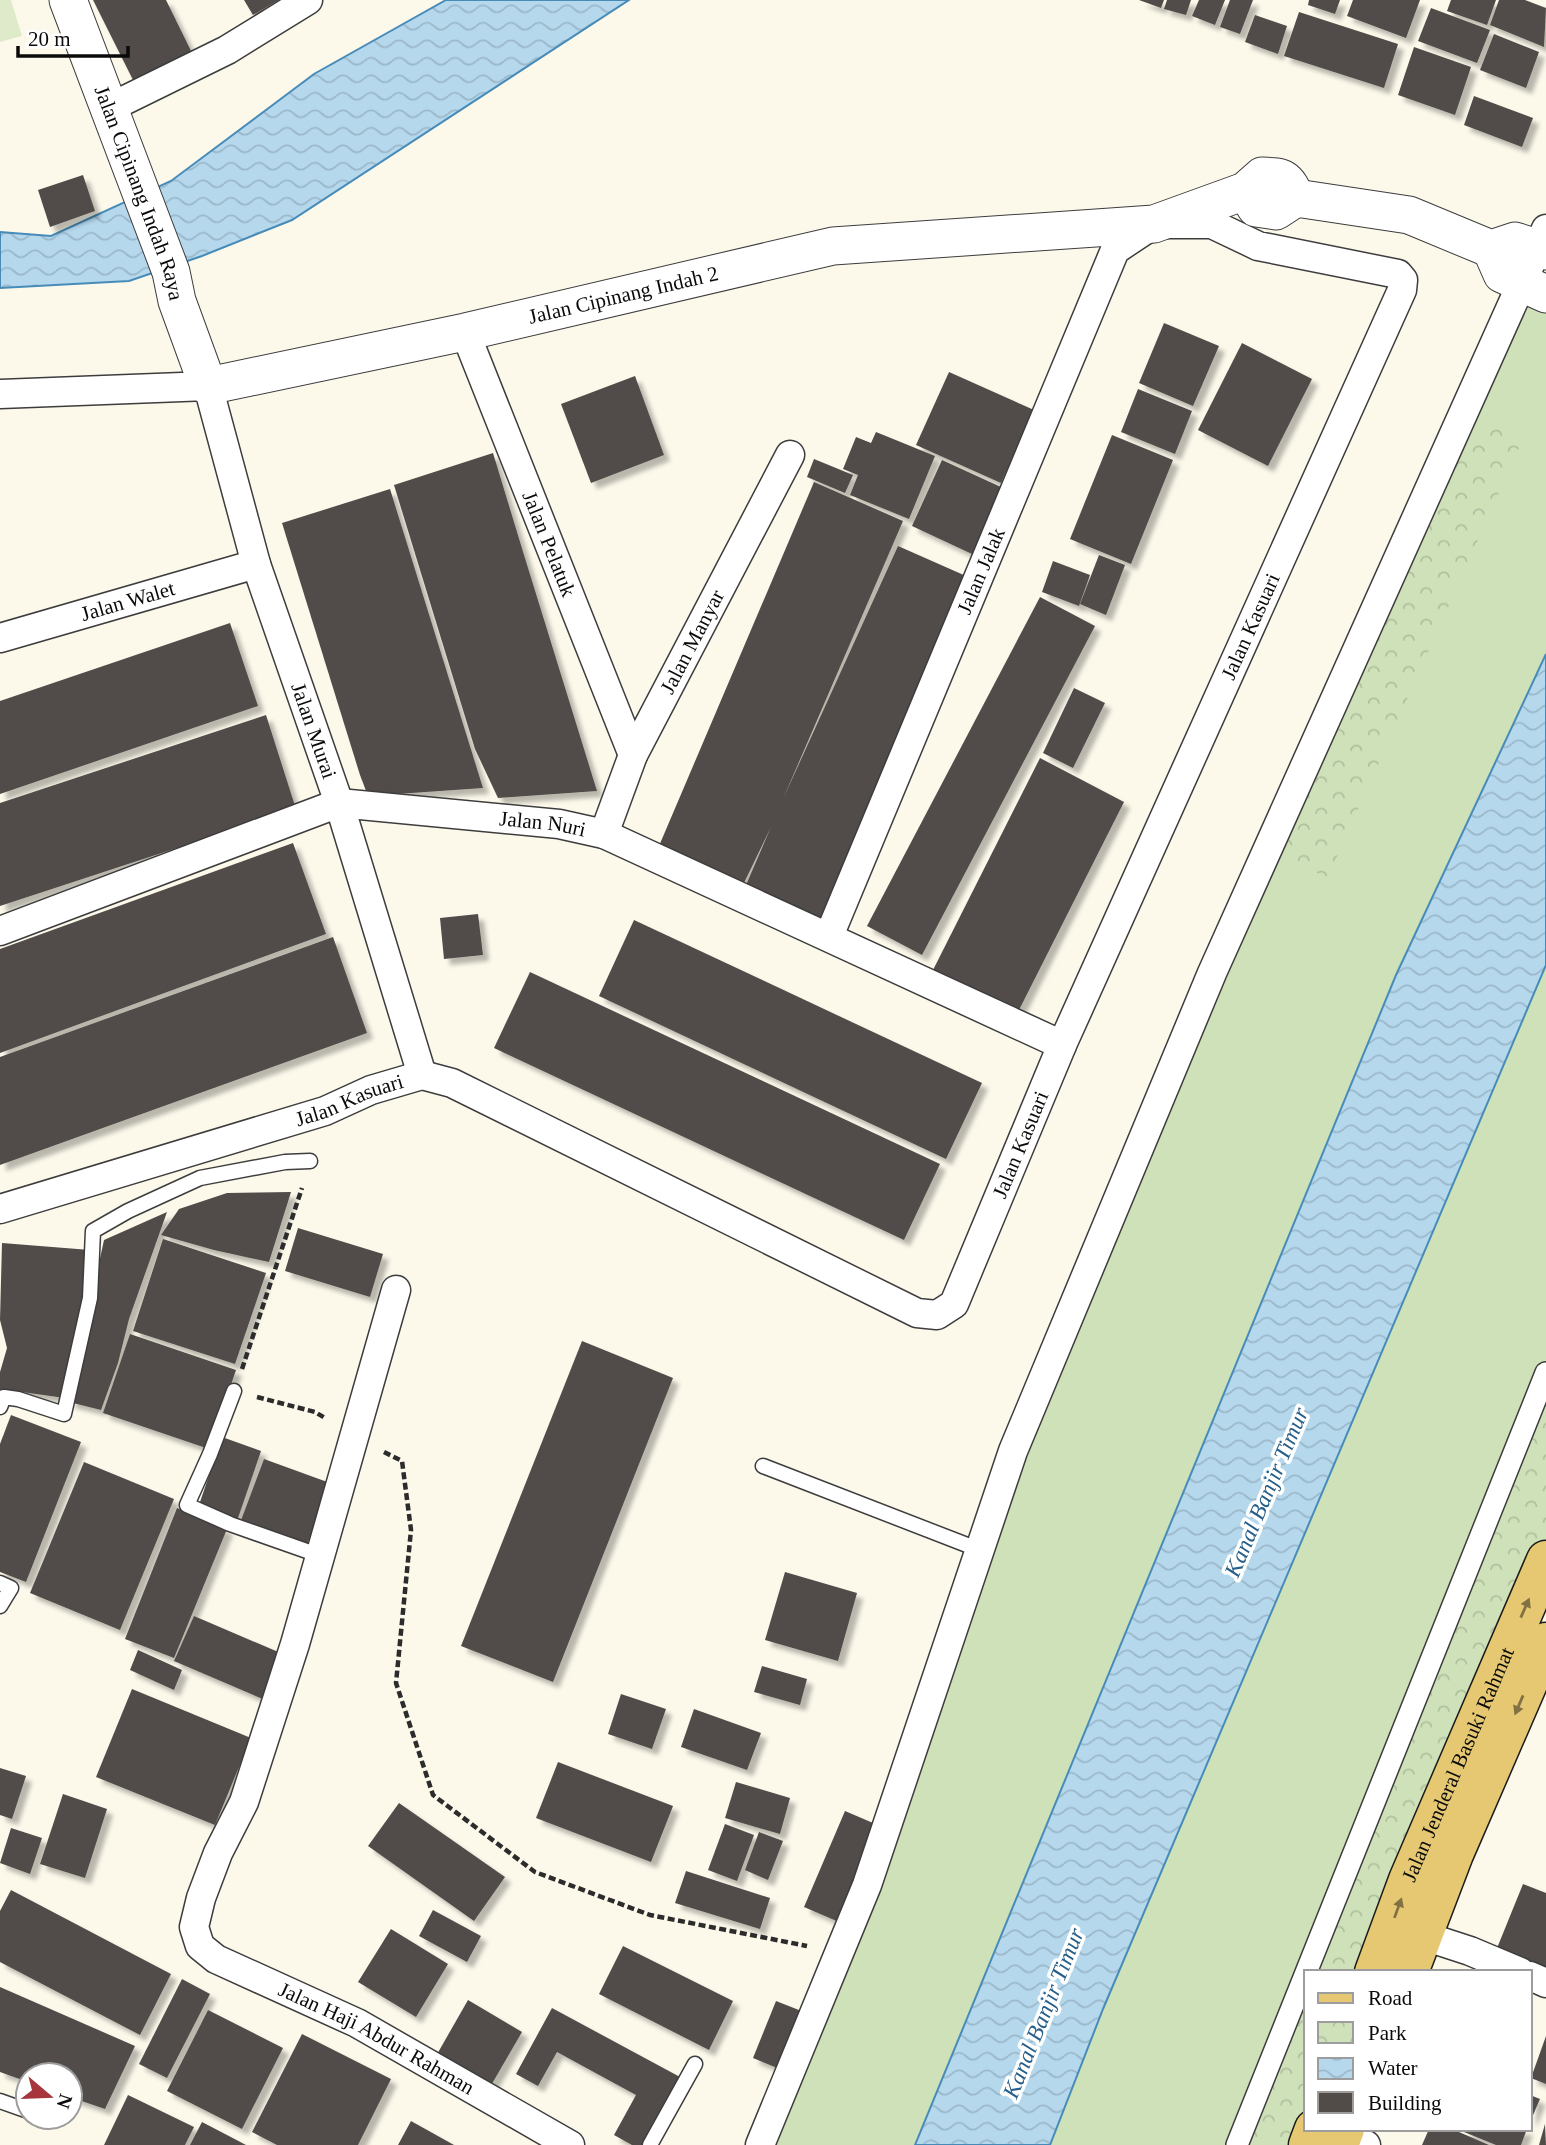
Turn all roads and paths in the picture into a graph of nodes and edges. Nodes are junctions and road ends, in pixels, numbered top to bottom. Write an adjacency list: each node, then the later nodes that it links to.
1 (68, 0): 3 (street, Jalan Cipinang Indah Raya)
2 (308, 0): 3 (street)
3 (109, 108): 9 (street, Jalan Cipinang Indah Raya)
4 (1154, 224): 6 (street, Jalan Cipinang Indah 2); 8 (street, Jalan Cipinang Indah 2); 18 (street, Jalan Jalak); 19 (street, Jalan Kasuari)
5 (1543, 243): 6 (street); 7 (street)
6 (1491, 249): 7 (street)
7 (1534, 289): 29 (street)
8 (465, 332): 9 (street, Jalan Cipinang Indah 2); 14 (street, Jalan Pelatuk)
9 (208, 386): 10 (street, Jalan Cipinang Indah 2); 12 (street, Jalan Murai)
10 (0, 394)
11 (790, 455): 14 (street, Jalan Manyar)
12 (257, 564): 13 (street, Jalan Walet); 15 (street, Jalan Murai)
13 (0, 638)
14 (633, 755): 16 (street, Jalan Manyar)
15 (339, 803): 16 (street, Jalan Nuri); 17 (street, Jalan Nuri); 20 (street, Jalan Murai)
16 (604, 834): 18 (street, Jalan Nuri)
17 (0, 930)
18 (829, 936): 19 (street, Jalan Nuri)
19 (1062, 1045): 20 (street, Jalan Kasuari)
20 (422, 1075): 22 (street, Jalan Kasuari)
21 (310, 1161): 25 (path); 26 (lane)
22 (0, 1209)
23 (396, 1290): 27 (street)
24 (1546, 1373): 37 (street)
25 (234, 1391): 27 (path); 30 (lane)
26 (0, 1407)
27 (354, 1437): 30 (street); 36 (path)
28 (763, 1466): 29 (lane)
29 (980, 1550): 36 (street)
30 (321, 1556): 43 (street, Jalan Haji Abdur Rahman)
31 (1546, 1560): 38 (main road, Jalan Jenderal Basuki Rahmat, one-way to 31)
32 (0, 1583): 33 (lane)
33 (0, 1606)
34 (1546, 1642): 35 (main road, Jalan Jenderal Basuki Rahmat, one-way to 35)
35 (1424, 1936): 39 (main road, Jalan Jenderal Basuki Rahmat); 40 (street)
36 (839, 1953): 45 (street)
37 (1307, 1970)
38 (1375, 1970)
39 (1410, 1970)
40 (1515, 1970)
41 (1304, 1978): 46 (street)
42 (695, 2064): 44 (lane)
43 (570, 2145)
44 (650, 2145)
45 (760, 2145)
46 (1237, 2145)

